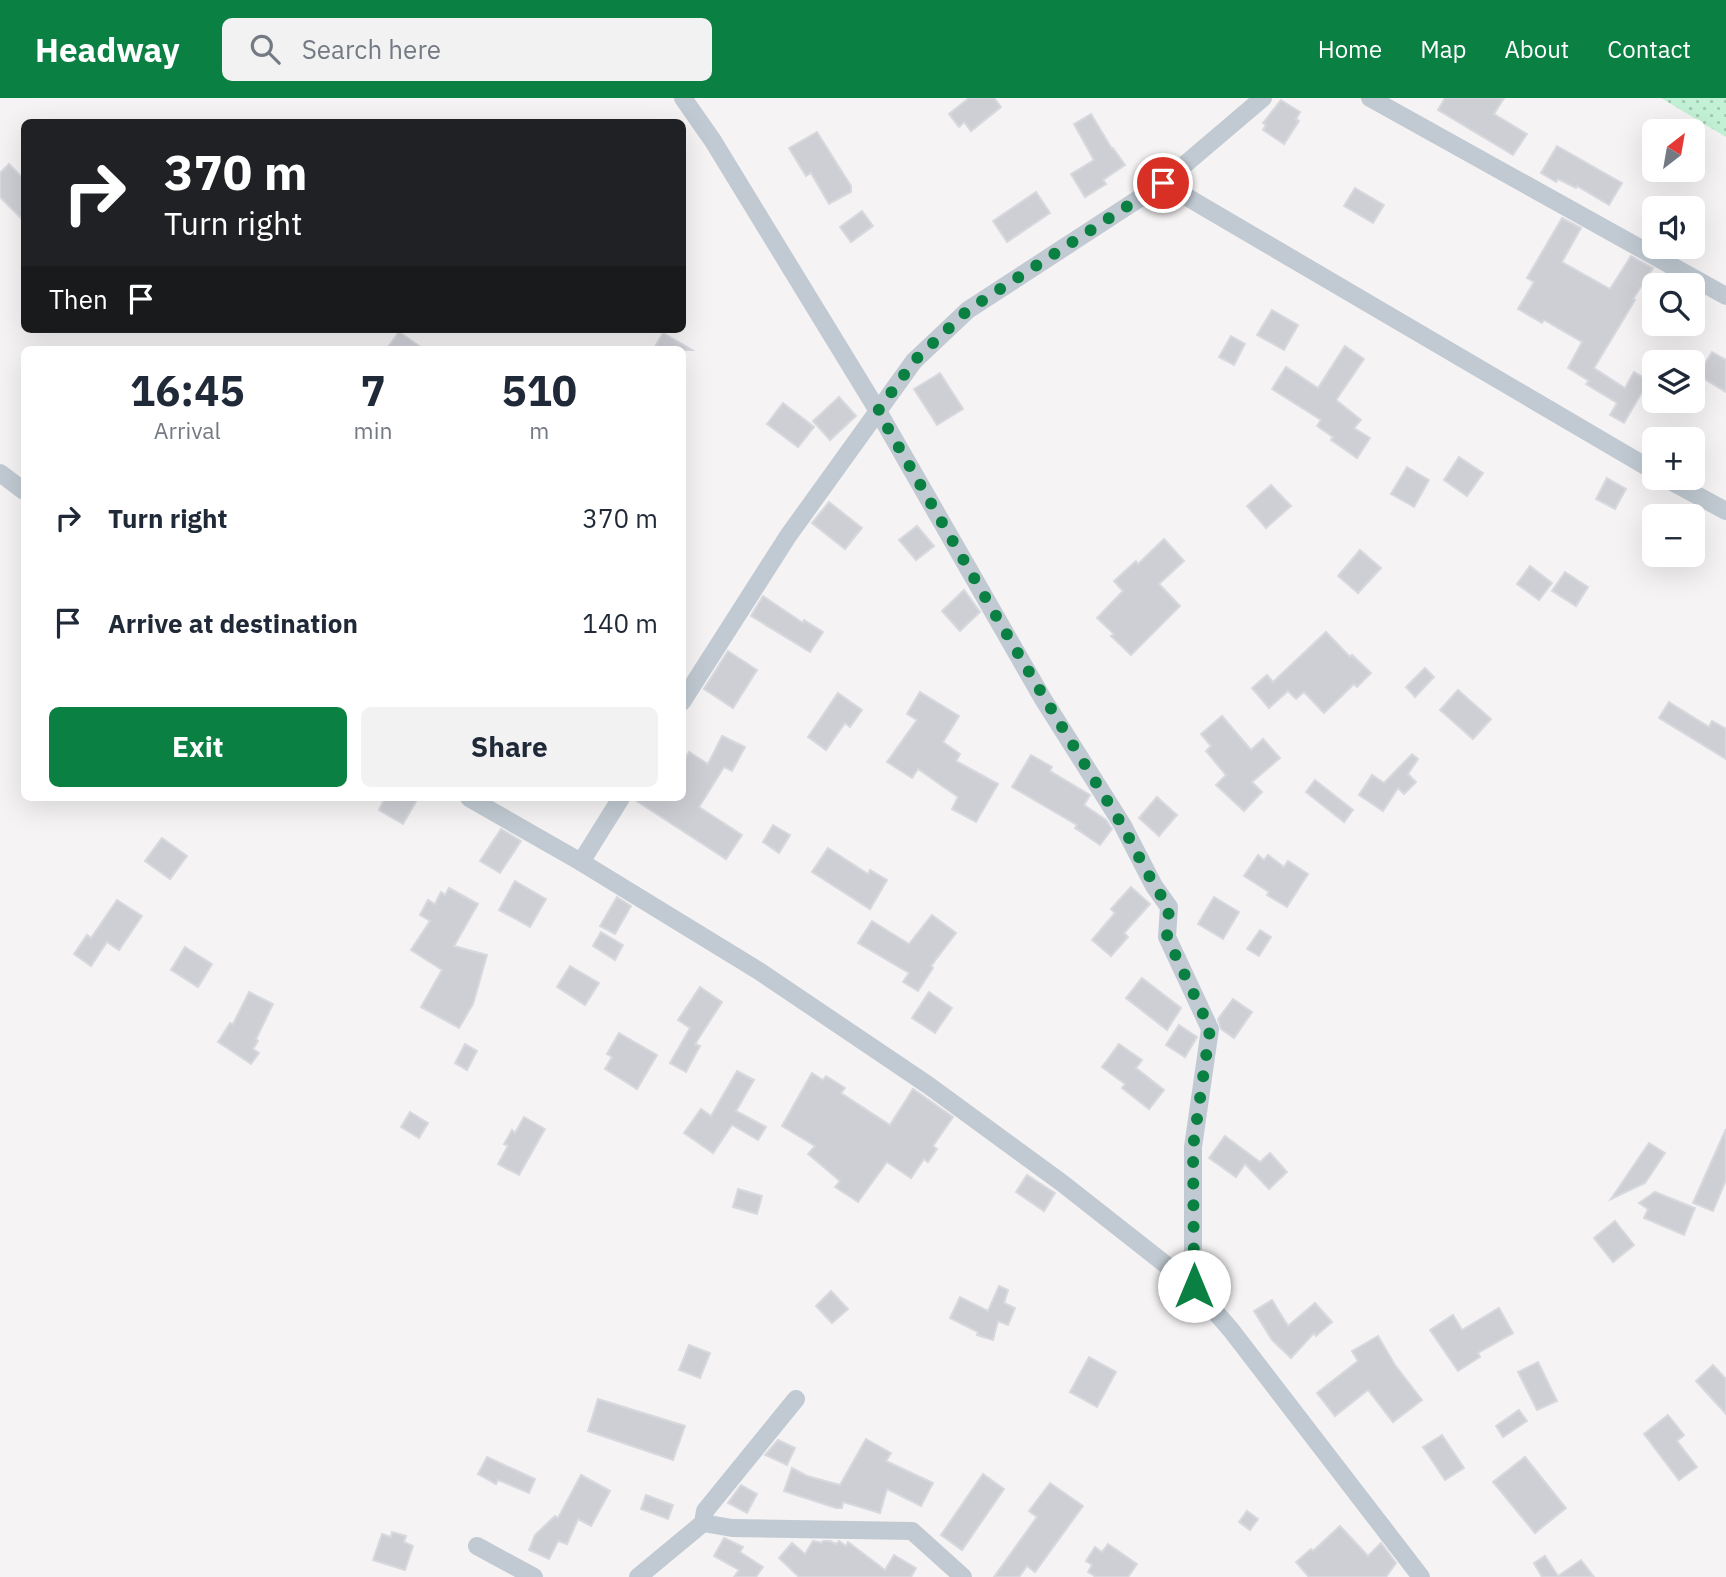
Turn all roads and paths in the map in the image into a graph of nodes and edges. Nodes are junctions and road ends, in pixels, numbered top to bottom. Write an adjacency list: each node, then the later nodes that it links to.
1 (683, 98): 6 (street)
2 (1263, 98): 4 (street)
3 (1370, 98): 5 (street)
4 (1163, 183): 6 (street); 7 (street)
5 (1726, 296)
6 (878, 411): 12 (street); 16 (street)
7 (1642, 464)
8 (0, 473): 9 (street)
9 (21, 489)
10 (1687, 490): 11 (street)
11 (1726, 511)
12 (686, 696)
13 (474, 801): 15 (street)
14 (619, 801): 15 (street)
15 (581, 862): 16 (street)
16 (1194, 1286): 23 (street)
17 (796, 1399): 18 (street)
18 (702, 1523): 21 (street); 22 (street)
19 (477, 1546): 20 (street)
20 (534, 1577)
21 (638, 1577)
22 (963, 1577)
23 (1422, 1577)

